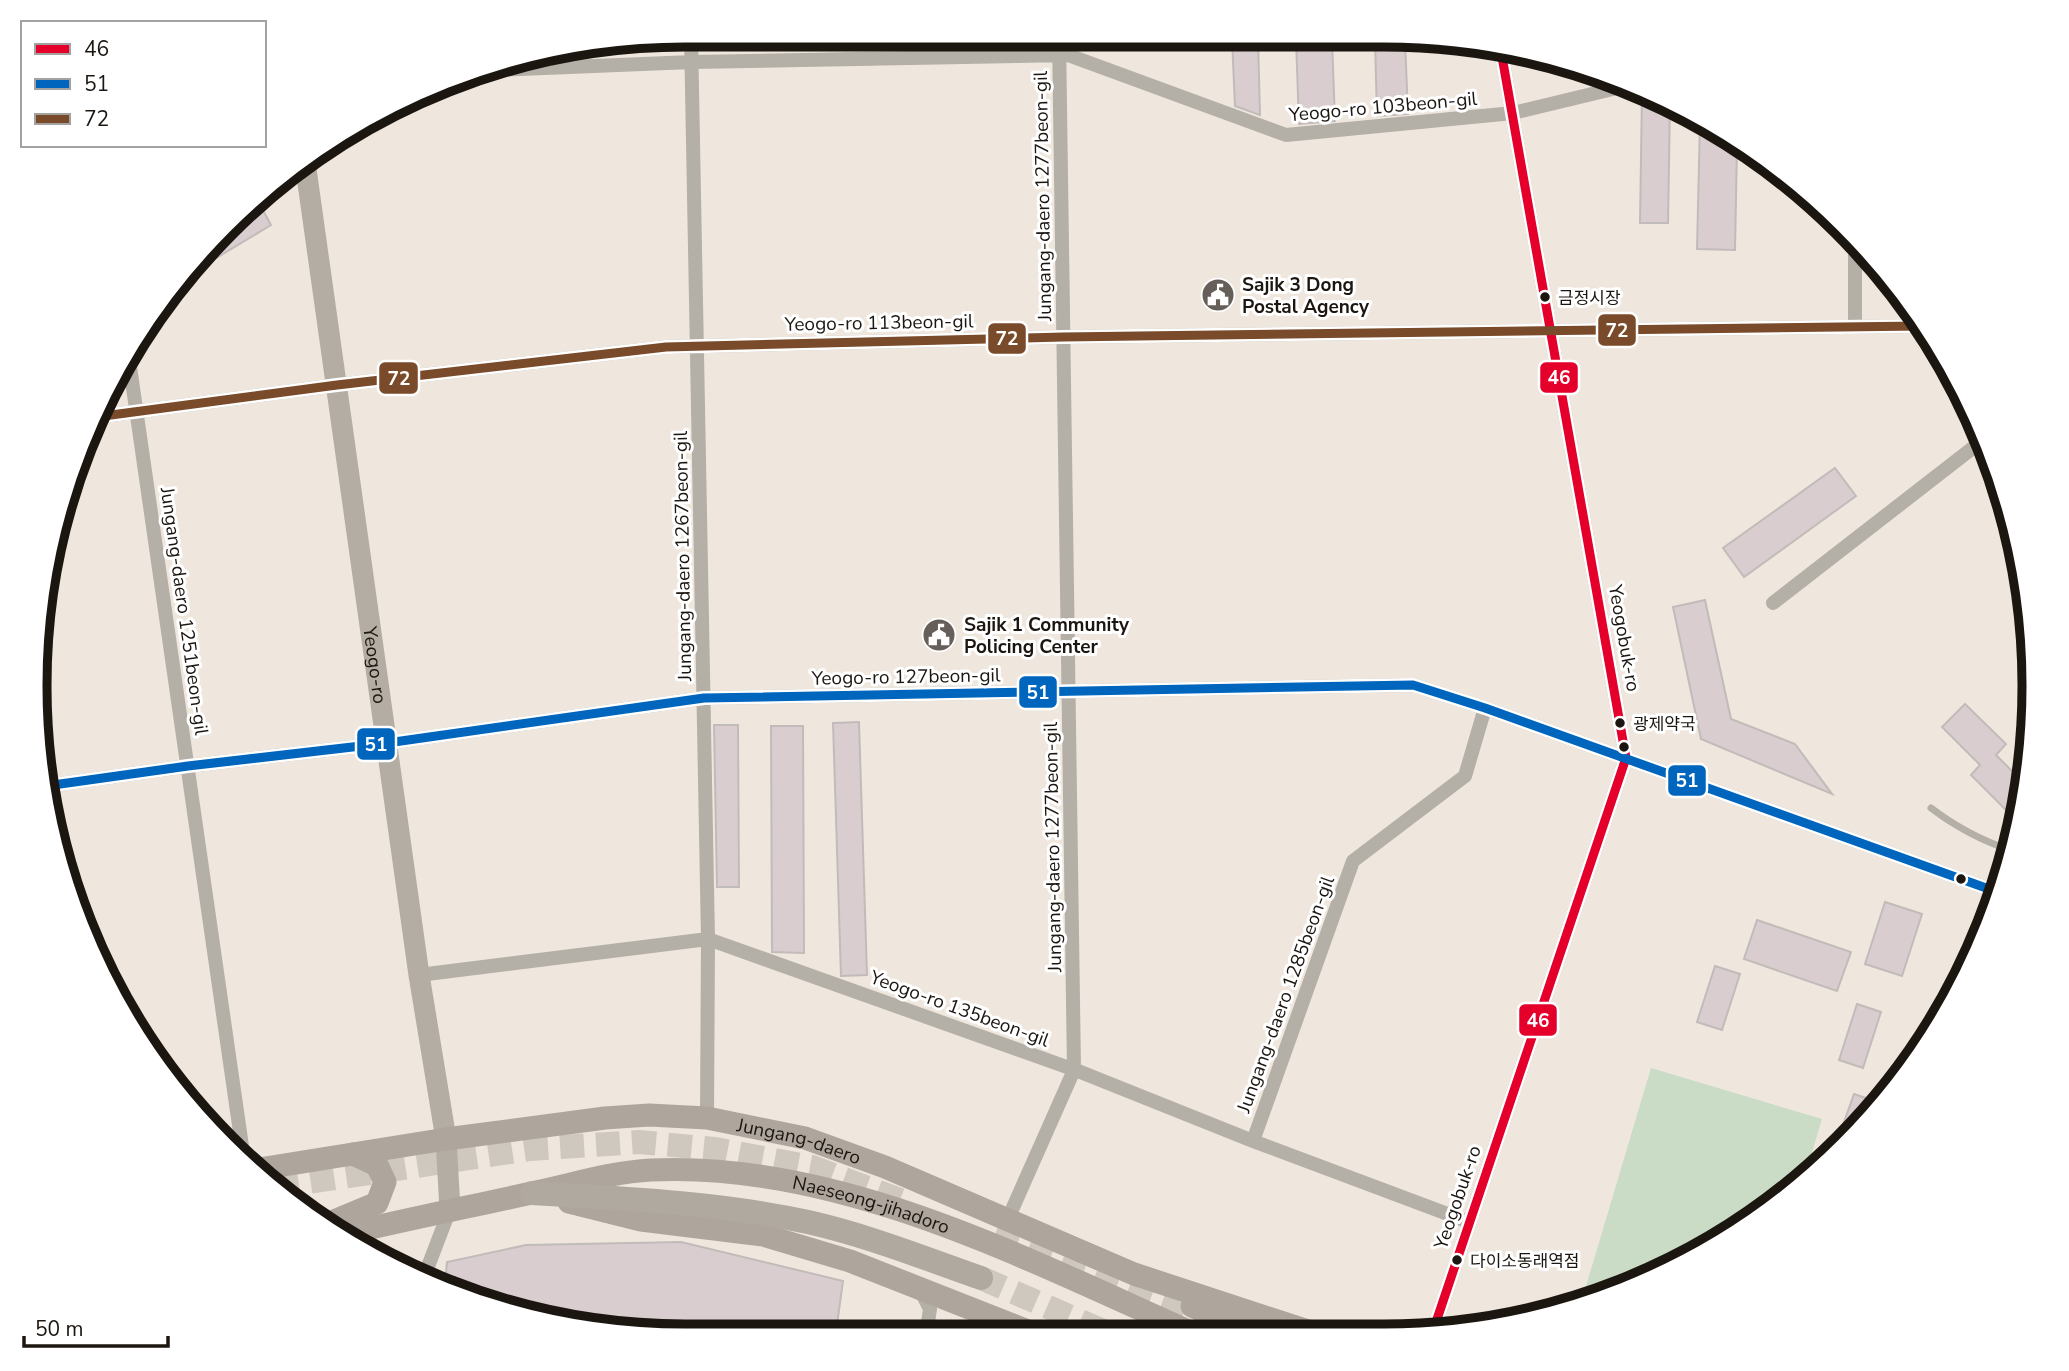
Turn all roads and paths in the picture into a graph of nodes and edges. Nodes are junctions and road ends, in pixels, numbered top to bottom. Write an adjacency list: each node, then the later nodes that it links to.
1 (691, 47): 5 (street, Jungang-daero 1267beon-gil)
2 (1059, 47): 3 (street, Jungang-daero 1277beon-gil)
3 (1059, 55): 5 (street, Yeogo-ro 103beon-gil); 8 (street, Yeogo-ro 103beon-gil); 14 (street, Jungang-daero 1277beon-gil)
4 (1503, 59): 8 (street, Yeogobuk-ro)
5 (692, 62): 6 (street, Yeogo-ro 103beon-gil); 15 (street, Jungang-daero 1267beon-gil)
6 (520, 69)
7 (1611, 89): 8 (street, Yeogo-ro 103beon-gil)
8 (1513, 113): 13 (street, Yeogobuk-ro)
9 (306, 172): 17 (main road, Yeogo-ro)
10 (1855, 256): 12 (street)
11 (1911, 326): 12 (street, Yeogo-ro 113beon-gil)
12 (1855, 327): 13 (street, Yeogo-ro 113beon-gil)
13 (1551, 331): 14 (street, Yeogo-ro 113beon-gil); 26 (street, Yeogobuk-ro)
14 (1063, 337): 15 (street, Yeogo-ro 113beon-gil); 22 (street, Jungang-daero 1277beon-gil)
15 (697, 346): 17 (street, Yeogo-ro 113beon-gil); 23 (street, Jungang-daero 1267beon-gil)
16 (130, 371): 18 (street, Jungang-daero 1251beon-gil)
17 (337, 385): 18 (street, Yeogo-ro 113beon-gil); 25 (main road, Yeogo-ro)
18 (136, 411): 19 (street, Yeogo-ro 113beon-gil); 27 (street, Jungang-daero 1251beon-gil)
19 (108, 415)
20 (1975, 446): 21 (street)
21 (1773, 603)
22 (1069, 693): 23 (street, Yeogo-ro 127beon-gil); 24 (street, Yeogo-ro 127beon-gil); 34 (street, Jungang-daero 1277beon-gil)
23 (704, 698): 25 (street, Yeogo-ro 127beon-gil); 32 (street, Jungang-daero 1267beon-gil)
24 (1485, 708): 26 (street, Yeogo-ro 127beon-gil); 37 (street, Jungang-daero 1285beon-gil)
25 (387, 743): 27 (street, Yeogo-ro 127beon-gil); 33 (main road, Yeogo-ro)
26 (1626, 758): 31 (street, Yeogo-ro 127beon-gil); 45 (street, Yeogobuk-ro)
27 (188, 766): 28 (street, Yeogo-ro 127beon-gil); 38 (street, Jungang-daero 1251beon-gil)
28 (56, 785)
29 (1931, 808): 30 (lane)
30 (2001, 847)
31 (1989, 889)
32 (709, 939): 33 (street, Yeogo-ro 135beon-gil); 34 (street, Yeogo-ro 135beon-gil); 35 (street, Jungang-daero 1267beon-gil)
33 (419, 975): 36 (main road, Yeogo-ro)
34 (1074, 1070): 37 (street, Yeogo-ro 135beon-gil); 44 (street, Jungang-daero 1277beon-gil)
35 (707, 1118): 36 (main road, Jungang-daero); 44 (main road, Jungang-daero)
36 (446, 1139): 39 (main road, Jungang-daero); 42 (main road, Yeogo-ro)
37 (1253, 1141): 45 (street, Yeogo-ro 135beon-gil)
38 (242, 1144)
39 (353, 1154): 40 (main road, Jungang-daero); 43 (main road)
40 (268, 1168)
41 (532, 1193): 42 (main road); 49 (highway); 50 (main road); 54 (main road, Naeseong-jihadoro)
42 (450, 1209): 46 (main road); 47 (street)
43 (337, 1220)
44 (1007, 1221): 48 (main road, Jungang-daero)
45 (1469, 1222): 51 (street, Yeogobuk-ro)
46 (356, 1231)
47 (427, 1269)
48 (1134, 1274): 55 (main road); 56 (main road, Jungang-daero)
49 (981, 1278)
50 (920, 1289): 52 (street); 53 (main road)
51 (1436, 1321)
52 (928, 1324)
53 (1010, 1324)
54 (1170, 1324)
55 (1230, 1324)
56 (1286, 1324)

